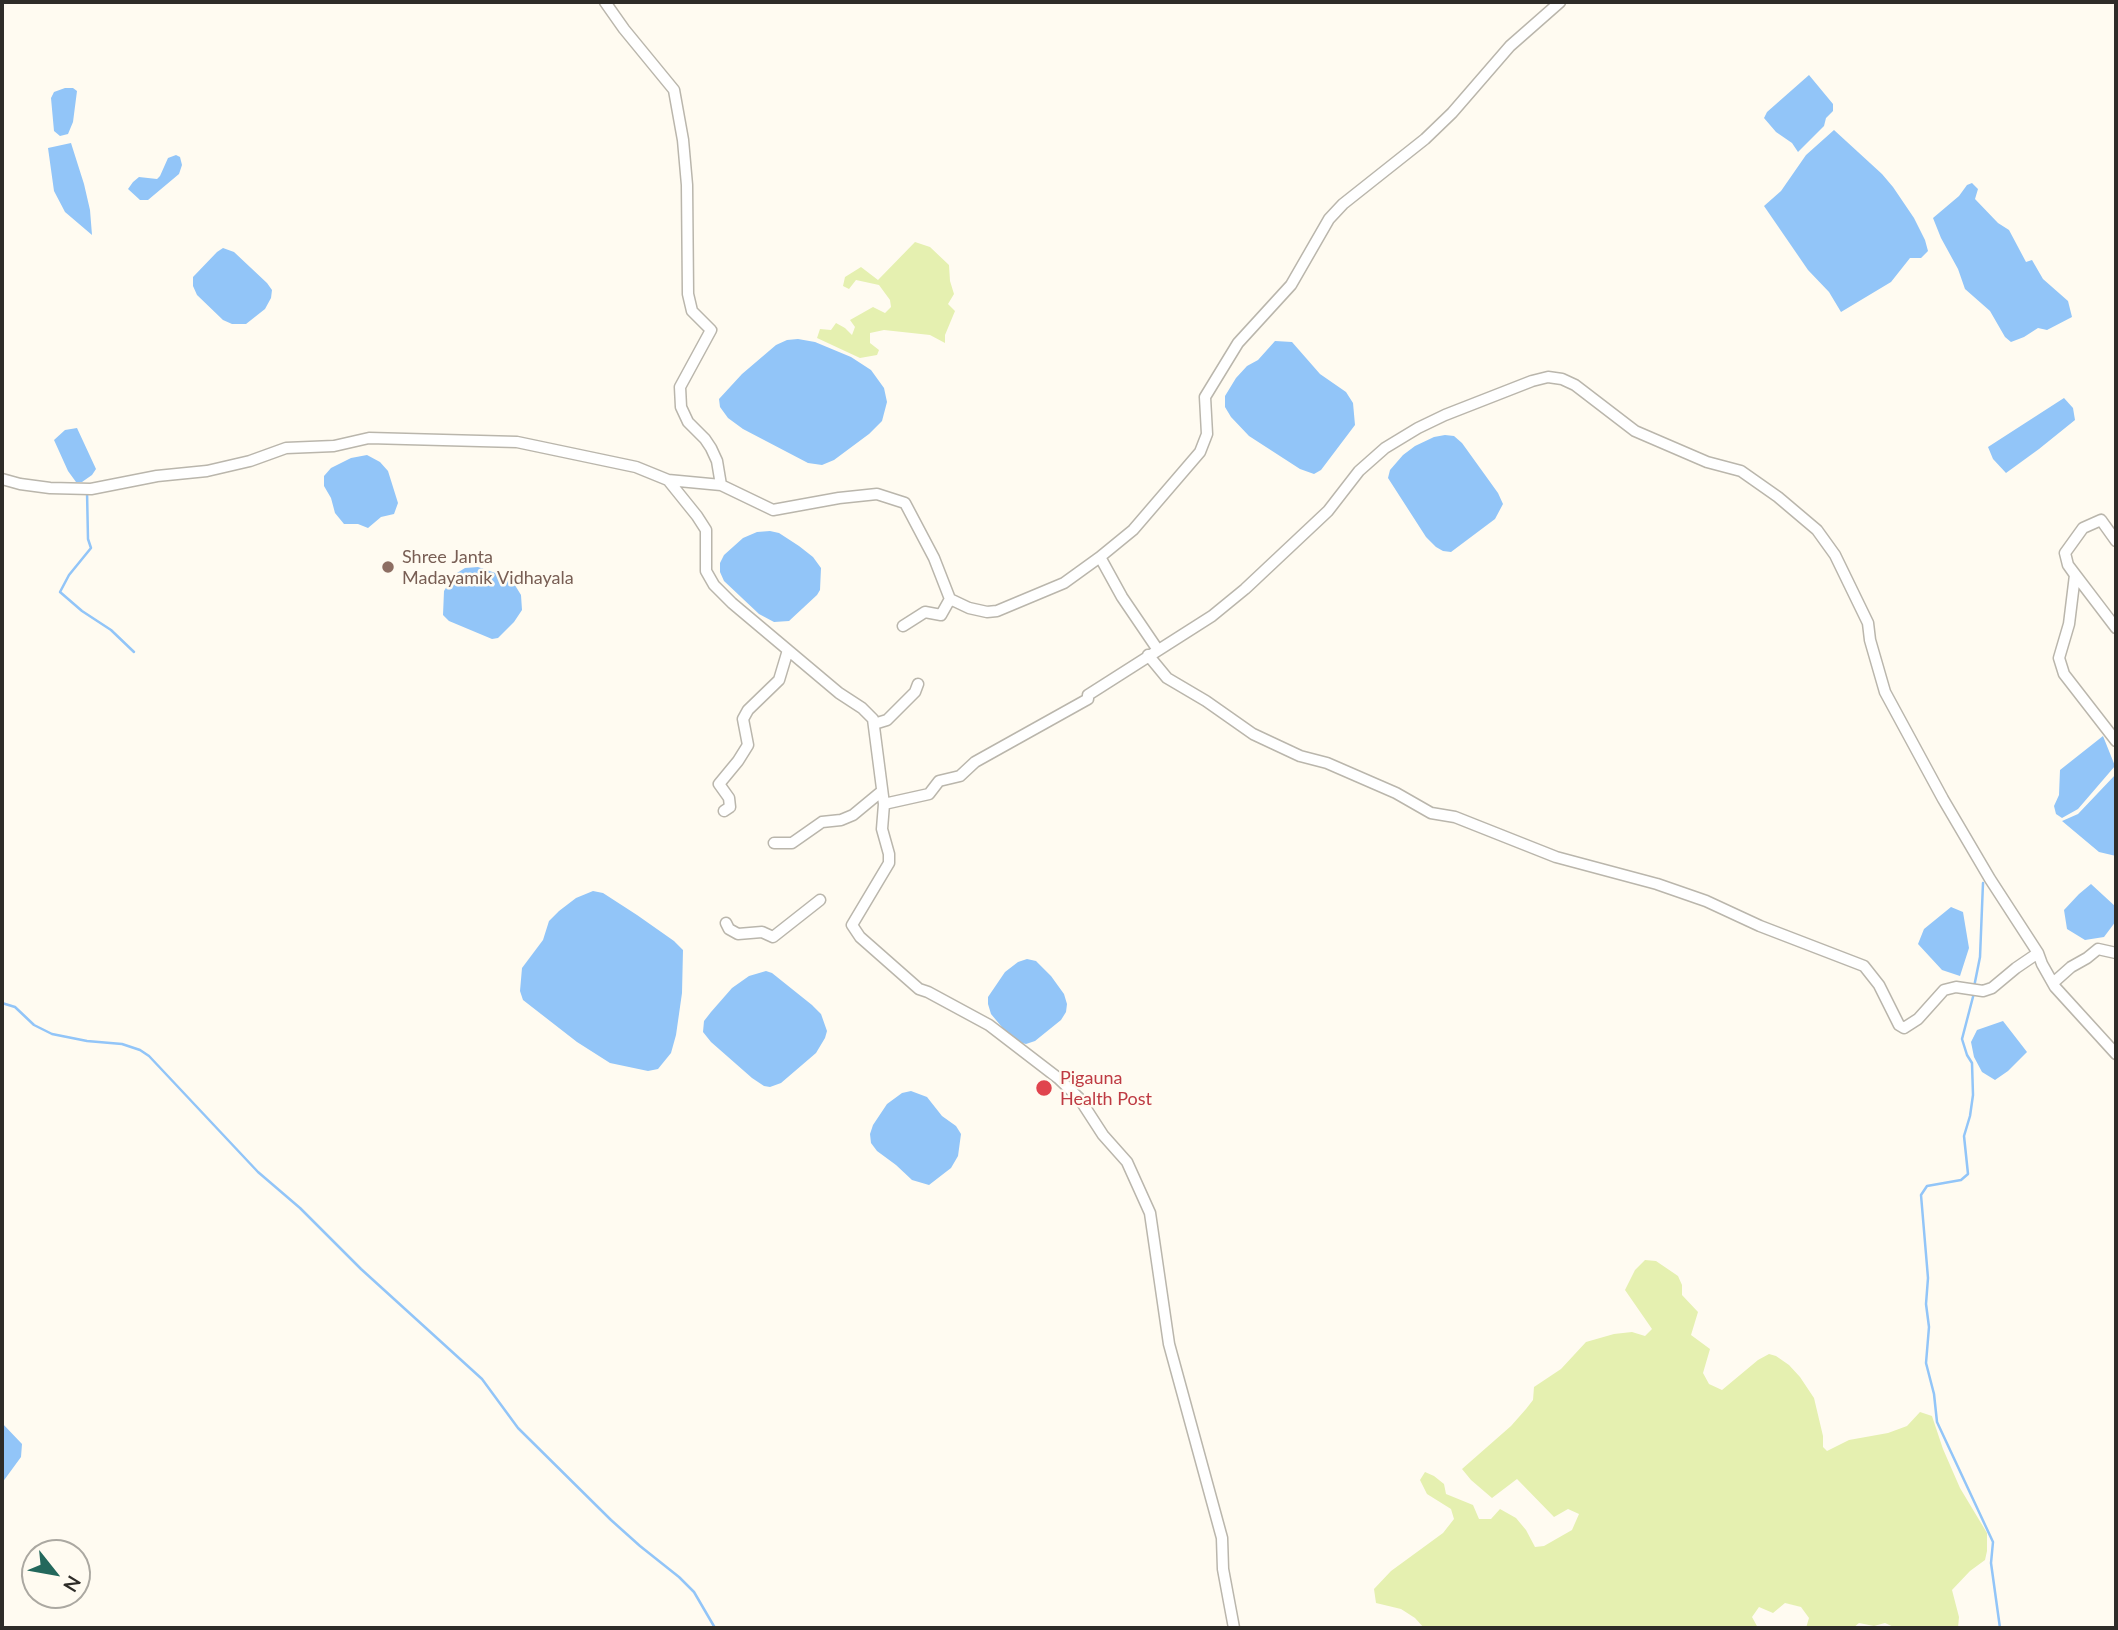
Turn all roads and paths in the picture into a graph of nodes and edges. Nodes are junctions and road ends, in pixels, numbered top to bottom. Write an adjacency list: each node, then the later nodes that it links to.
1 (605, 2): 5 (street)
2 (1560, 2): 7 (street)
3 (2, 479): 4 (street)
4 (668, 480): 5 (street); 12 (street)
5 (721, 485): 9 (street)
6 (2116, 541): 8 (street)
7 (1100, 557): 9 (street); 13 (street)
8 (2068, 565): 11 (street); 17 (street)
9 (950, 599): 10 (street)
10 (903, 626)
11 (2116, 628)
12 (788, 650): 16 (street); 20 (street)
13 (1158, 650): 14 (street); 24 (street)
14 (1148, 655): 19 (street); 24 (street)
15 (918, 684): 16 (street)
16 (874, 724): 18 (street)
17 (2116, 741)
18 (882, 791): 19 (street); 21 (street)
19 (884, 804): 28 (street)
20 (724, 811)
21 (774, 843)
22 (820, 900): 23 (street)
23 (726, 923)
24 (2038, 953): 26 (street)
25 (2116, 953): 26 (street)
26 (2053, 983): 27 (street)
27 (2116, 1054)
28 (1234, 1628)

